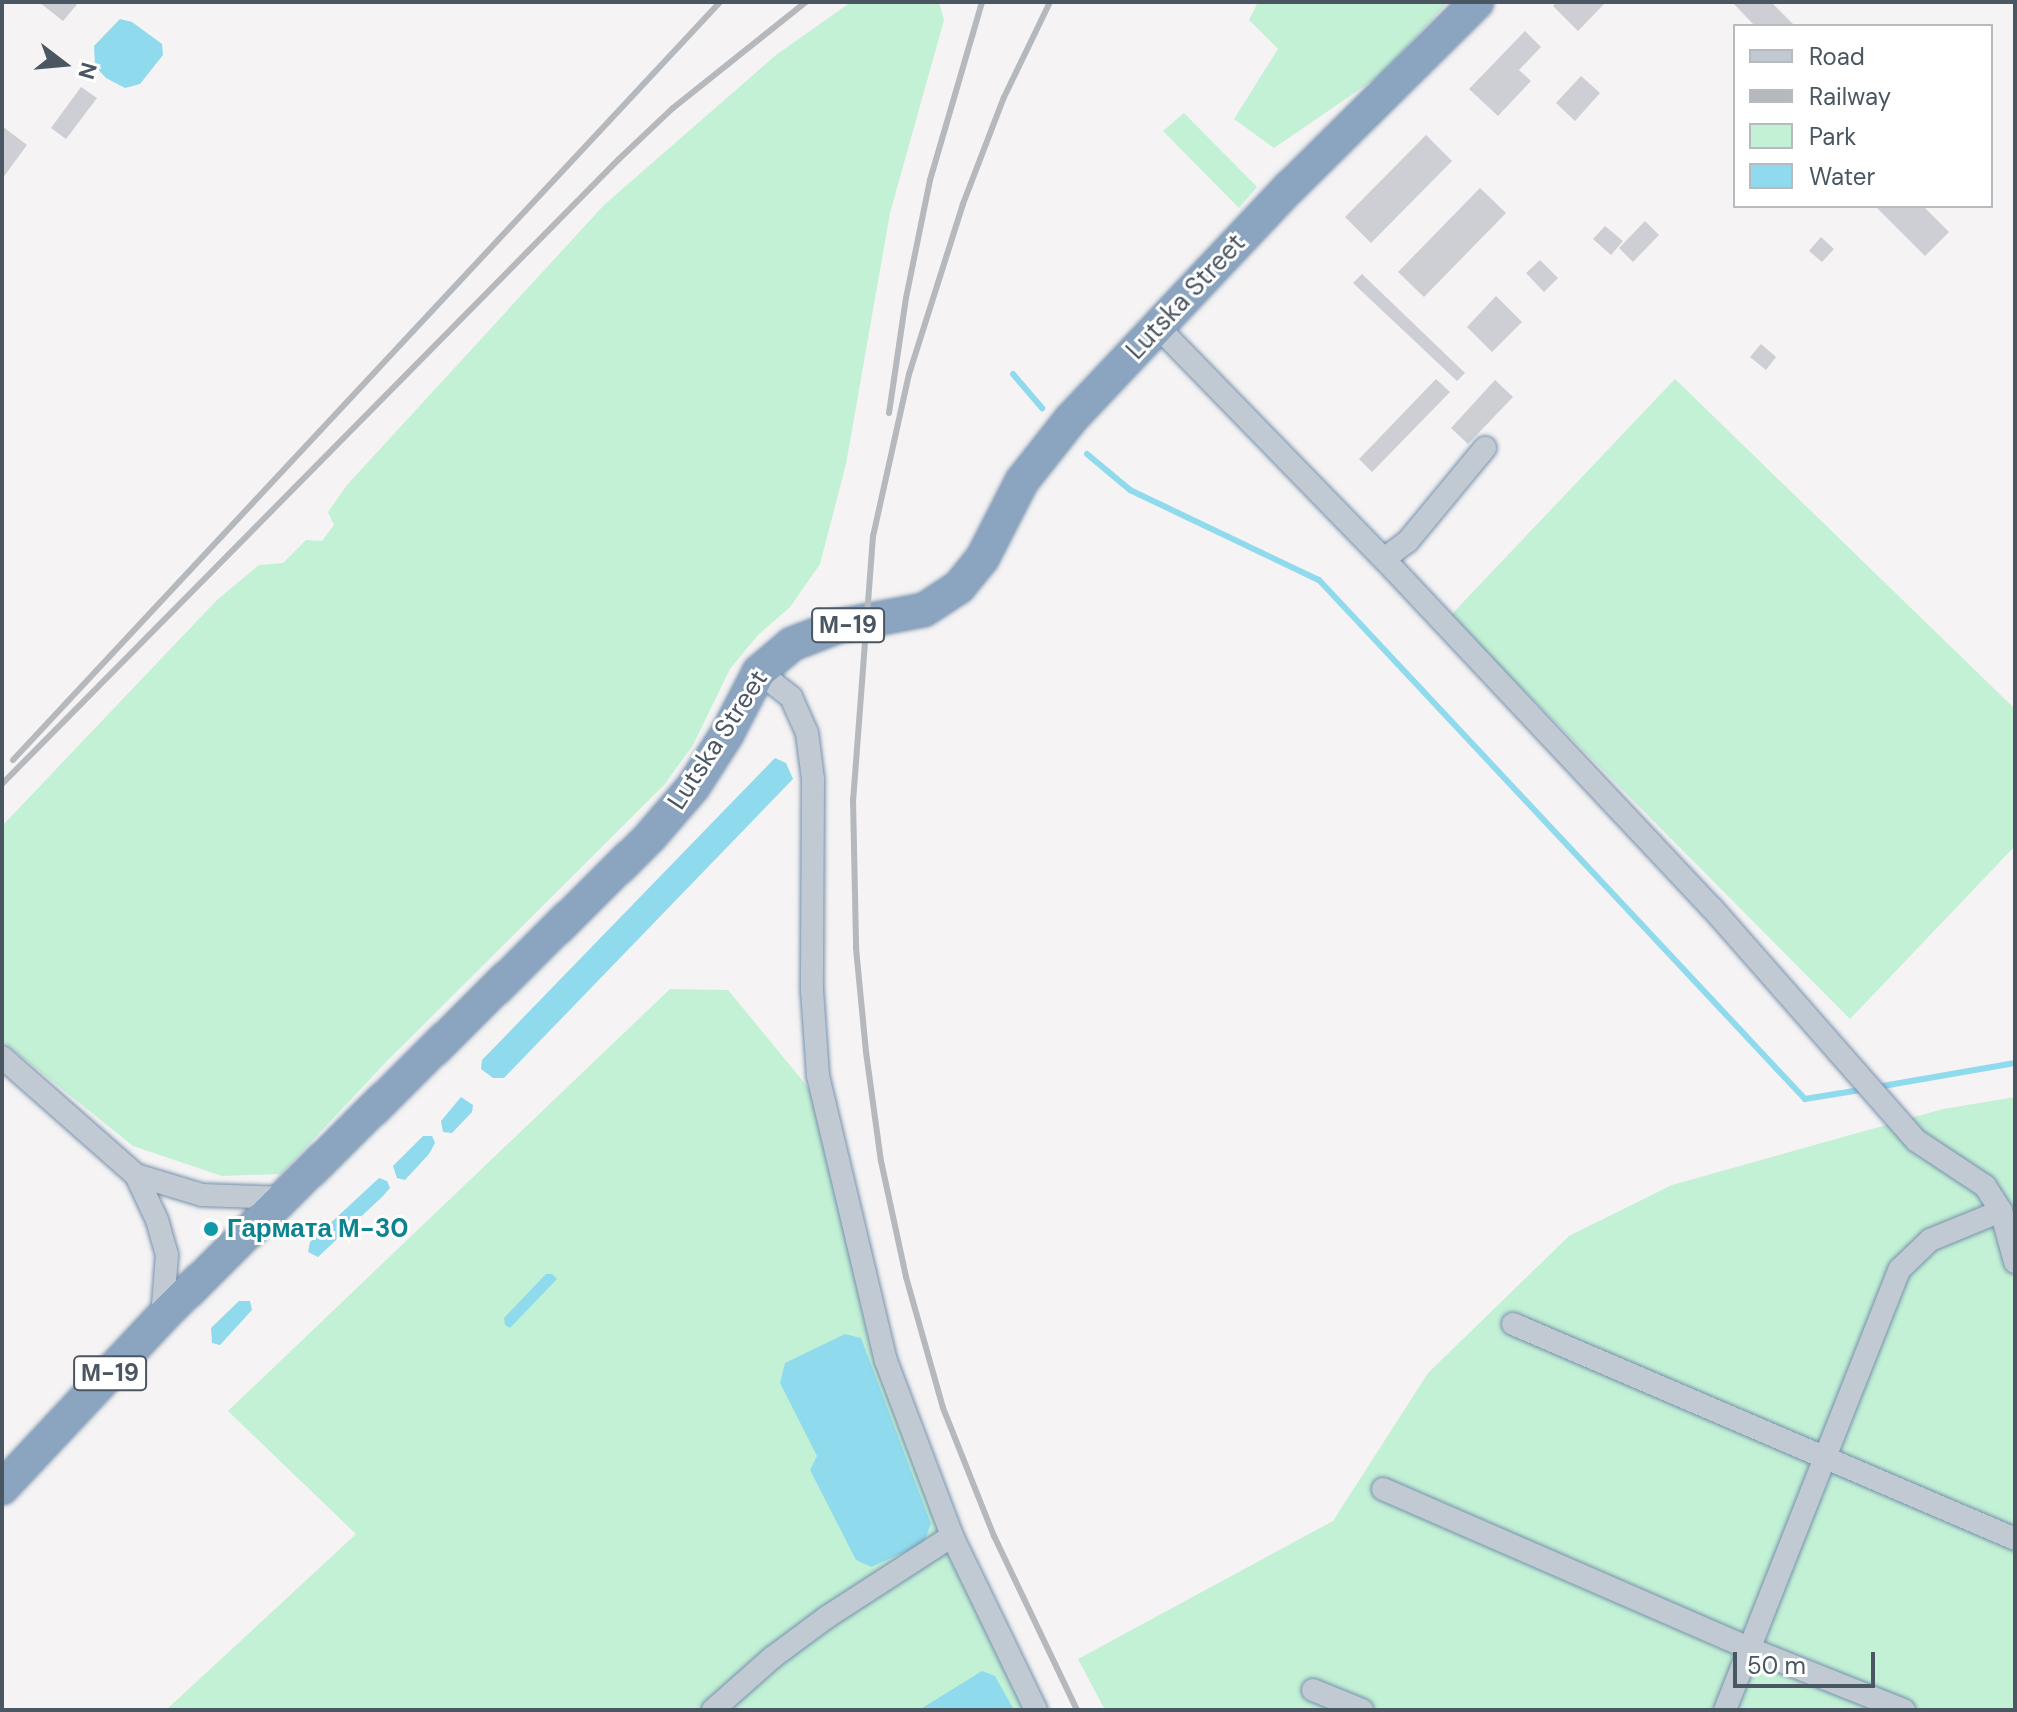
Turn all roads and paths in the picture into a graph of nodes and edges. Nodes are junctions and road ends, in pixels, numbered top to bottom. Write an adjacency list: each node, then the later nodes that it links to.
1 (1477, 2): 2 (highway, Lutska Street / М-19)
2 (1158, 327): 4 (street); 5 (highway, Lutska Street / М-19)
3 (1485, 448): 4 (street)
4 (1384, 559): 9 (street)
5 (759, 672): 8 (highway, Lutska Street / М-19); 16 (street)
6 (2, 1057): 7 (street)
7 (136, 1175): 8 (street); 11 (street)
8 (285, 1198): 11 (highway, Lutska Street / М-19)
9 (2001, 1211): 10 (street); 13 (street)
10 (2015, 1262)
11 (162, 1317): 14 (highway, Lutska Street / М-19)
12 (1513, 1324): 13 (street)
13 (1824, 1459): 17 (street); 18 (street)
14 (2, 1488)
15 (1383, 1489): 18 (street)
16 (952, 1536): 20 (street); 21 (street)
17 (2015, 1539)
18 (1748, 1648): 23 (street); 24 (street)
19 (1321, 1699): 22 (street)
20 (713, 1710)
21 (1036, 1710)
22 (1362, 1710)
23 (1725, 1710)
24 (1904, 1710)

